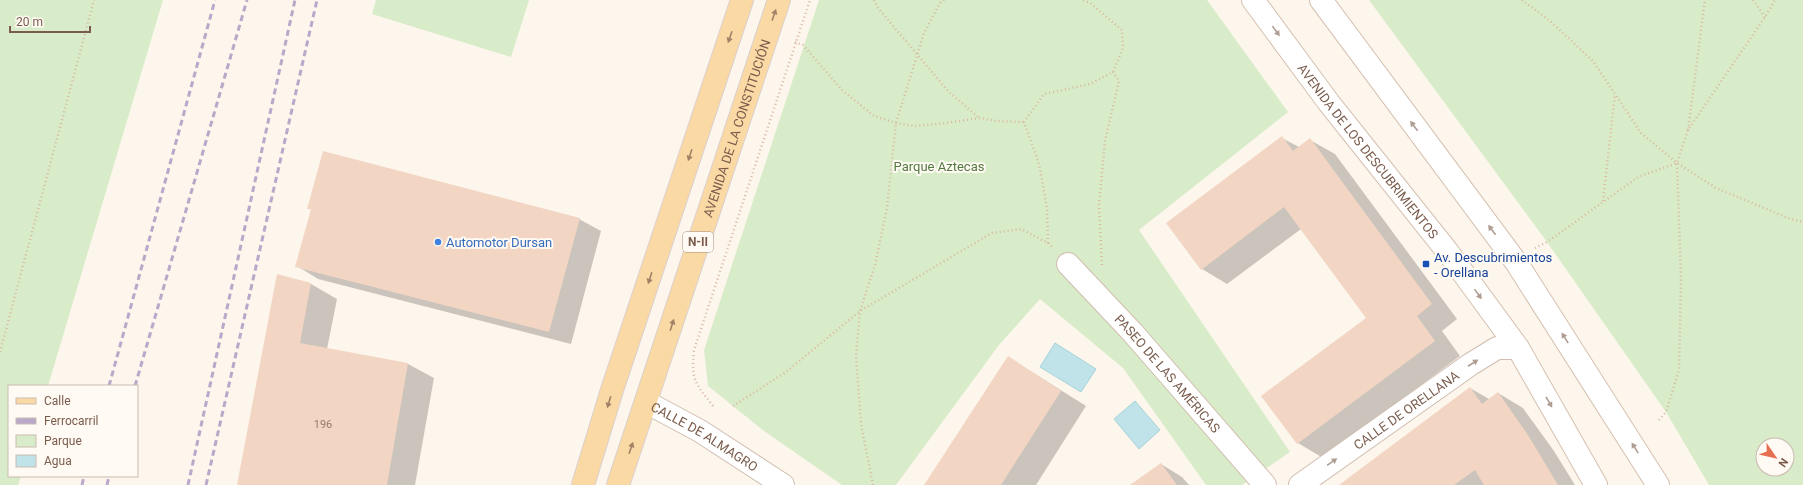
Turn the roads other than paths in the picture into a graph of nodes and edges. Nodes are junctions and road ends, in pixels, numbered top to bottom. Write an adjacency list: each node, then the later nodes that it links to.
1 (742, 0): 8 (main road, N-II, one-way to 8)
2 (779, 0): 7 (main road, AVENIDA DE LA CONSTITUCIÓN / N-II, one-way to 2)
3 (1253, 0): 6 (street, AVENIDA DE LOS DESCUBRIMIENTOS, one-way to 6)
4 (1321, 0): 14 (street, one-way to 4)
5 (1068, 264): 11 (street, PASEO DE LAS AMÉRICAS)
6 (1518, 348): 12 (street, CALLE DE ORELLANA, one-way to 6); 13 (street, AVENIDA DE LOS DESCUBRIMIENTOS, one-way to 13)
7 (646, 402): 9 (main road, AVENIDA DE LA CONSTITUCIÓN / N-II, one-way to 7); 10 (street, CALLE DE ALMAGRO)
8 (583, 485)
9 (618, 485)
10 (783, 485)
11 (1265, 485)
12 (1300, 485)
13 (1596, 485)
14 (1658, 485)

